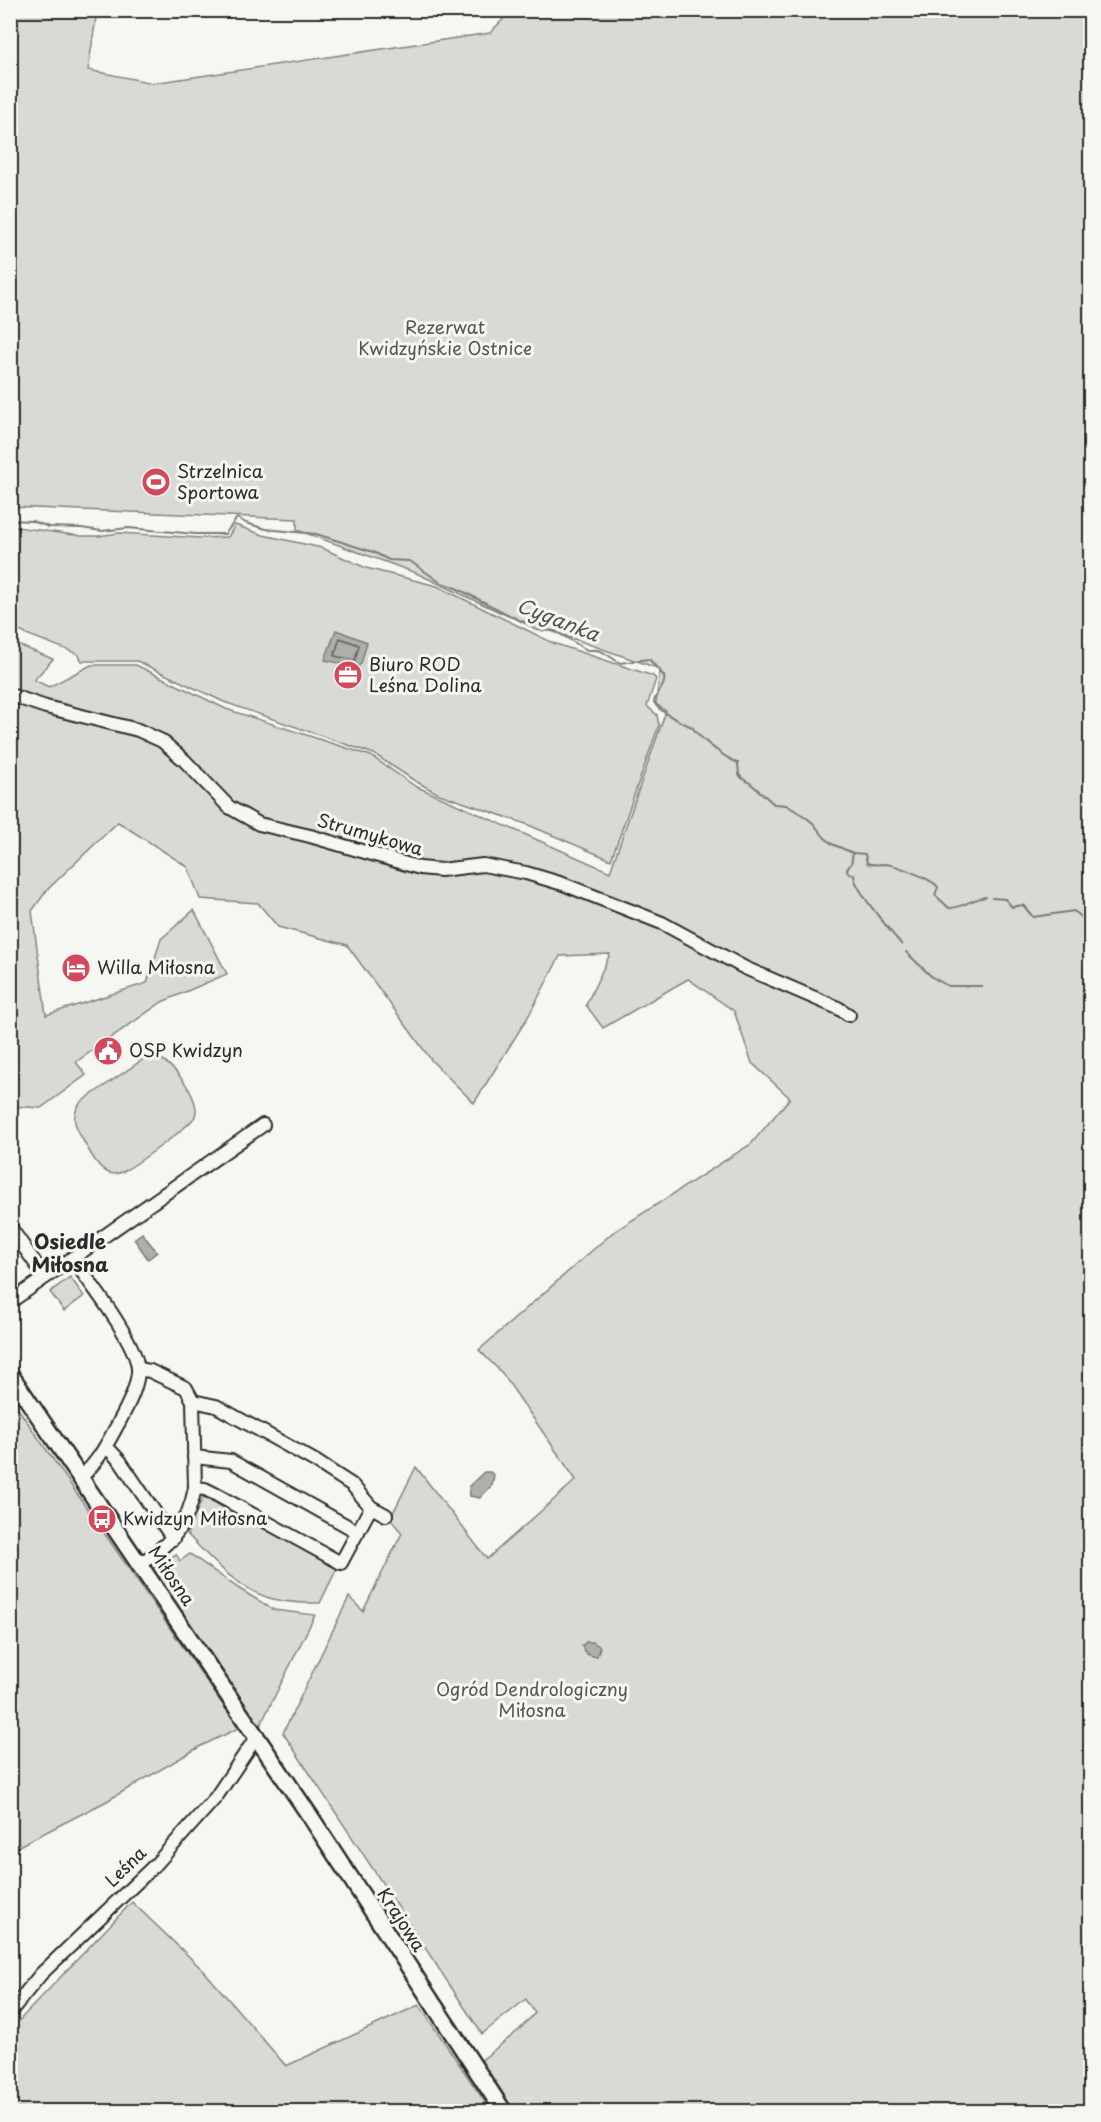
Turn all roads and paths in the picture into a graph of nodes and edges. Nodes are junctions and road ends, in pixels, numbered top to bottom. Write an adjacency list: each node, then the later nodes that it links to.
1 (10, 695): 2 (street, Strumykowa)
2 (849, 1016)
3 (263, 1125): 5 (street)
4 (10, 1227): 6 (street)
5 (72, 1257): 6 (street); 8 (street)
6 (45, 1277): 7 (street)
7 (10, 1302)
8 (138, 1370): 10 (street); 11 (street)
9 (10, 1374): 13 (main road, Miłosna)
10 (193, 1401): 12 (street); 15 (street)
11 (106, 1446): 13 (street); 18 (street)
12 (194, 1457): 14 (street); 17 (street)
13 (81, 1478): 19 (main road, Miłosna)
14 (195, 1488): 17 (street); 18 (street)
15 (371, 1507): 16 (street); 17 (street)
16 (386, 1515)
17 (358, 1532)
18 (173, 1539): 19 (street)
19 (140, 1564): 20 (main road, Miłosna)
20 (261, 1745): 21 (street, Leśna); 22 (main road, Krajowa)
21 (10, 2013)
22 (504, 2112)

